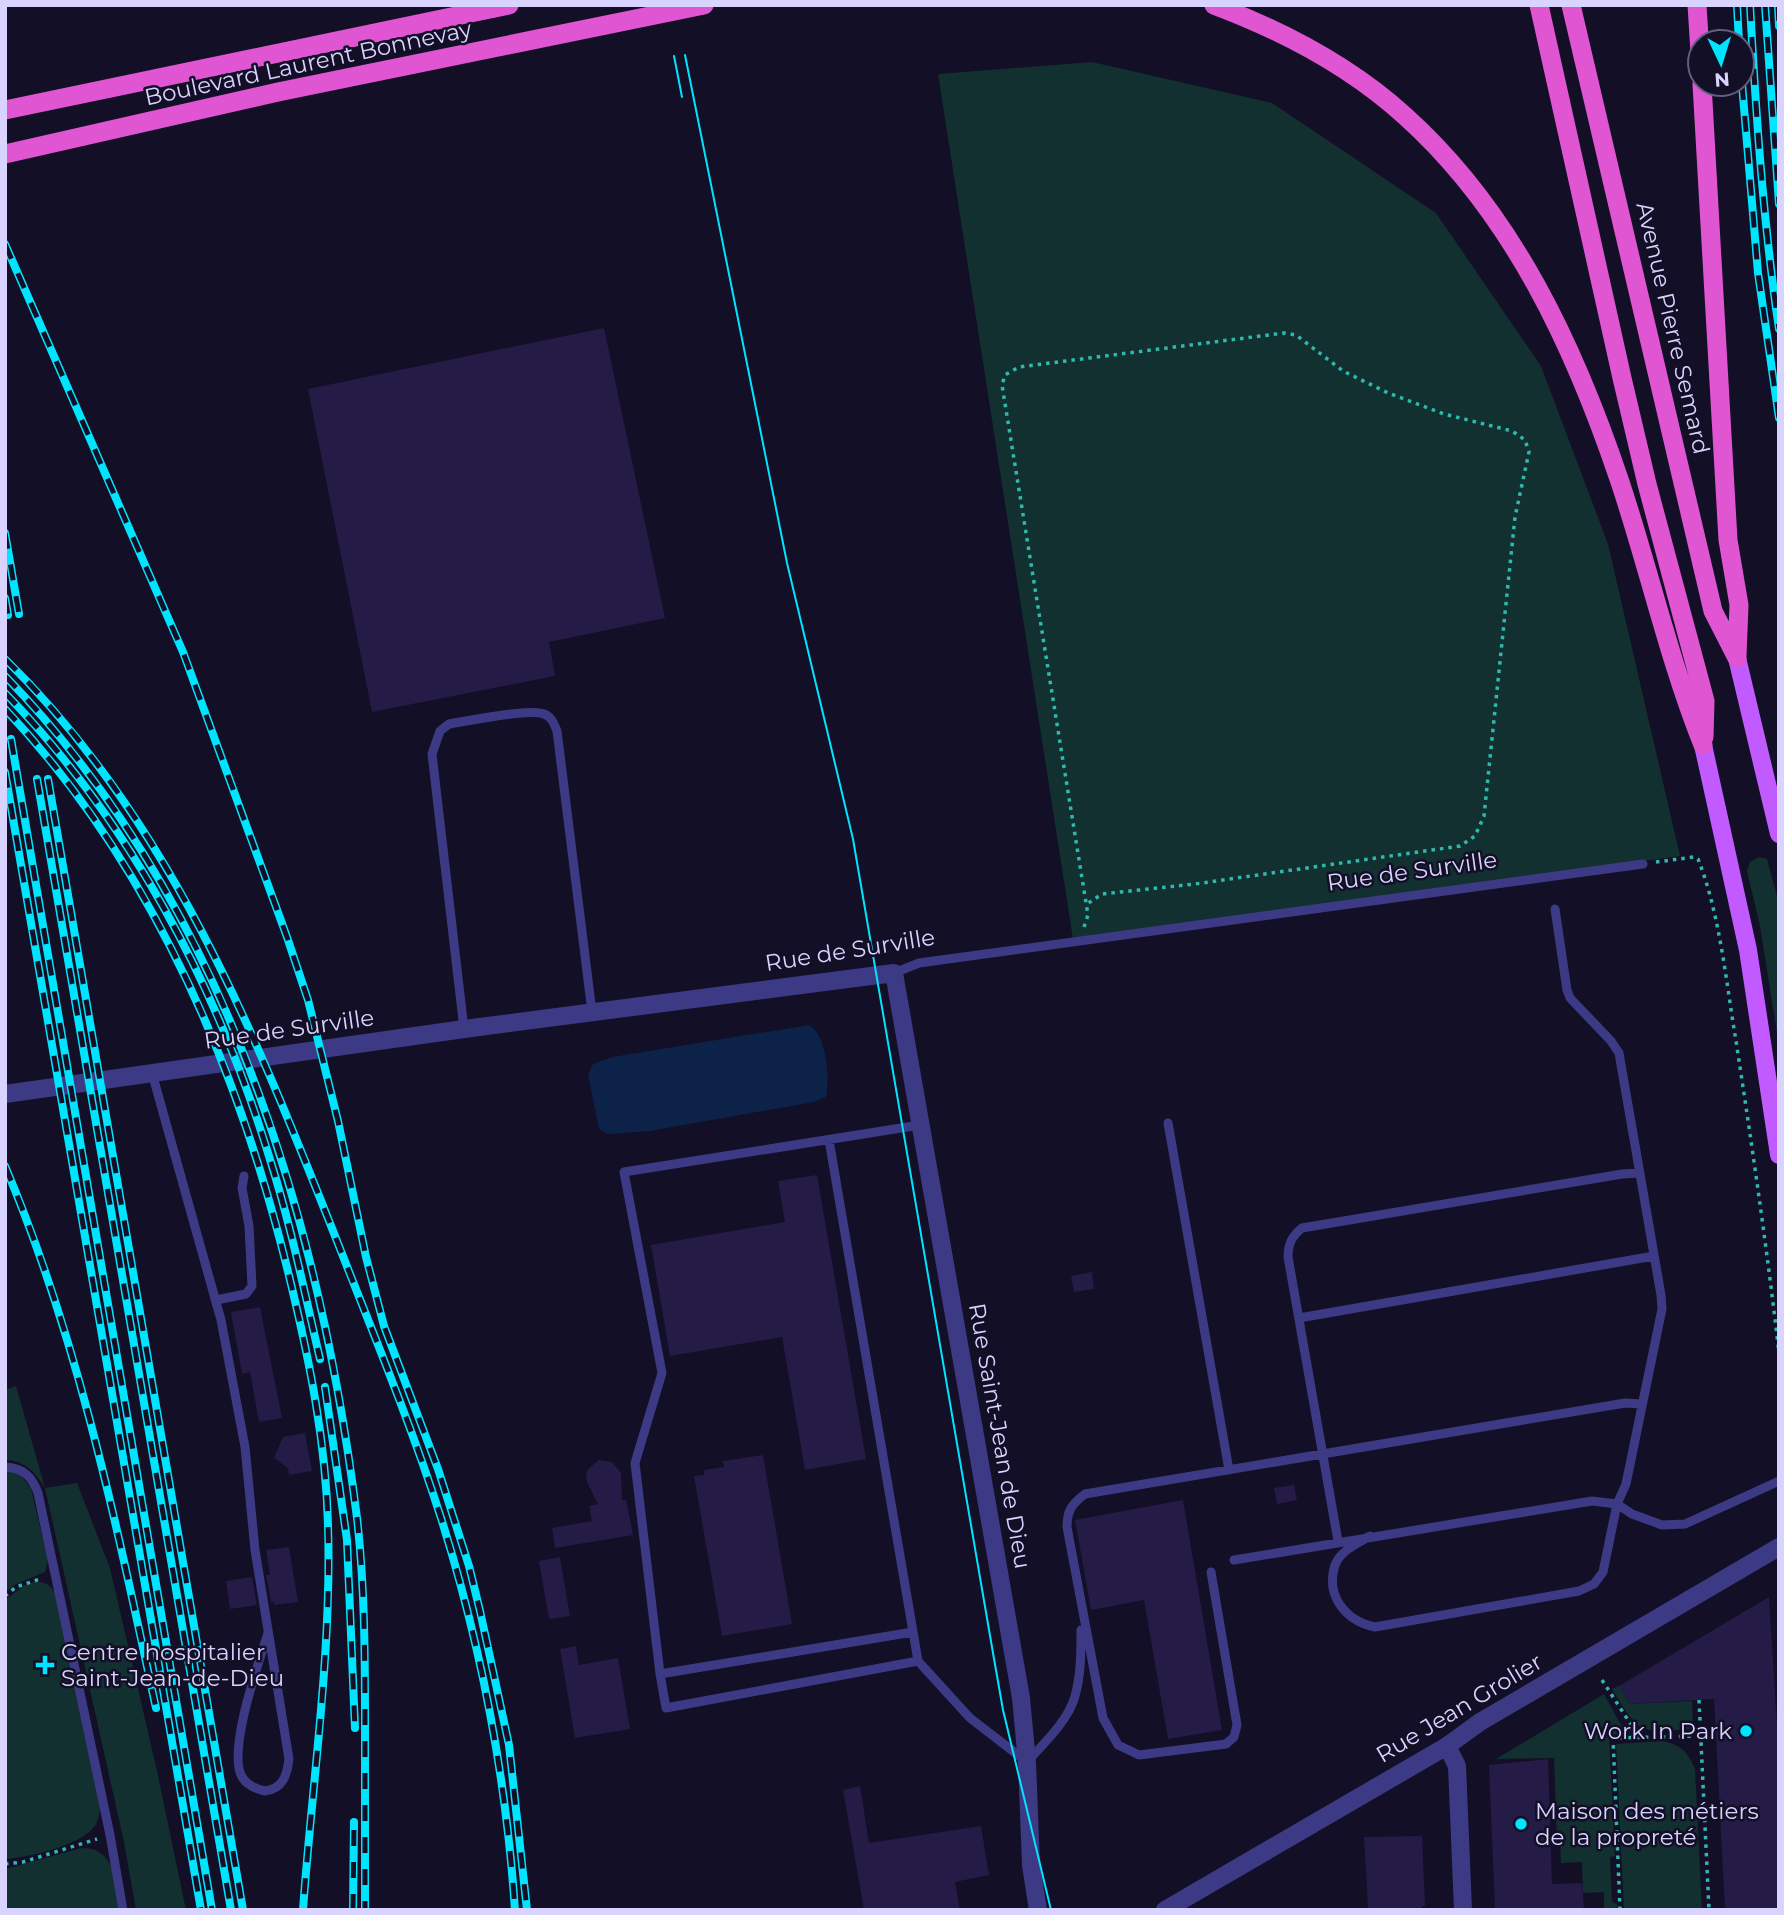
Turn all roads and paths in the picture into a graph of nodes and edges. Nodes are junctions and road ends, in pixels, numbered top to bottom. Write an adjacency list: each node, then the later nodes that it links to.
1 (509, 5): 9 (highway, Boulevard Laurent Bonnevay)
2 (704, 5): 10 (highway, Boulevard Laurent Bonnevay)
3 (1214, 5): 12 (highway)
4 (1539, 5): 12 (highway)
5 (1571, 5): 11 (highway, Avenue Pierre Semard)
6 (1697, 5): 7 (highway)
7 (1698, 28)
8 (1703, 98): 11 (highway)
9 (8, 109)
10 (5, 154)
11 (1737, 658): 13 (main road)
12 (1703, 745): 26 (main road)
13 (1779, 834)
14 (1643, 864): 17 (lane, Rue de Surville); 32 (path)
15 (1087, 904): 15 (path); 17 (path)
16 (1555, 909): 27 (lane)
17 (1078, 942): 18 (lane, Rue de Surville)
18 (894, 972): 19 (street, Rue de Surville); 24 (street, Rue Saint-Jean de Dieu)
19 (592, 1012): 20 (street, Rue de Surville); 20 (lane)
20 (464, 1029): 21 (street, Rue de Surville)
21 (152, 1073): 22 (street, Rue de Surville); 30 (lane)
22 (5, 1094)
23 (1168, 1123): 36 (lane)
24 (920, 1125): 25 (lane); 56 (street, Rue Saint-Jean de Dieu)
25 (829, 1140): 47 (lane); 50 (lane)
26 (1779, 1155)
27 (1640, 1173): 29 (lane); 31 (lane)
28 (244, 1176): 30 (lane)
29 (1654, 1256): 31 (lane); 33 (lane)
30 (216, 1300): 48 (lane)
31 (1299, 1318): 34 (lane)
32 (1779, 1353)
33 (1642, 1404): 34 (lane); 38 (lane)
34 (1322, 1453): 36 (lane); 40 (lane)
35 (5, 1466): 44 (lane)
36 (1228, 1470): 46 (lane)
37 (1779, 1481): 38 (lane)
38 (1616, 1504): 39 (lane); 39 (lane)
39 (1370, 1536): 40 (lane)
40 (1338, 1541): 42 (lane)
41 (1779, 1547): 55 (street, Rue Jean Grolier)
42 (1234, 1560)
43 (1211, 1572): 46 (lane)
44 (56, 1576): 45 (path); 57 (lane)
45 (5, 1596)
46 (1080, 1604): 56 (lane)
47 (913, 1632): 49 (lane); 50 (lane)
48 (268, 1633): 48 (lane)
49 (918, 1661): 50 (lane); 56 (lane)
50 (660, 1674)
51 (1602, 1680): 54 (path)
52 (1699, 1700): 53 (path)
53 (1700, 1736): 54 (path); 64 (path)
54 (1639, 1737): 63 (path)
55 (1447, 1746): 61 (street, Rue Jean Grolier); 62 (street)
56 (1027, 1762): 60 (street, Rue Saint-Jean de Dieu)
57 (110, 1835): 58 (path); 59 (lane)
58 (5, 1864)
59 (123, 1910)
60 (1038, 1910)
61 (1165, 1910)
62 (1463, 1910)
63 (1620, 1910)
64 (1709, 1910)

